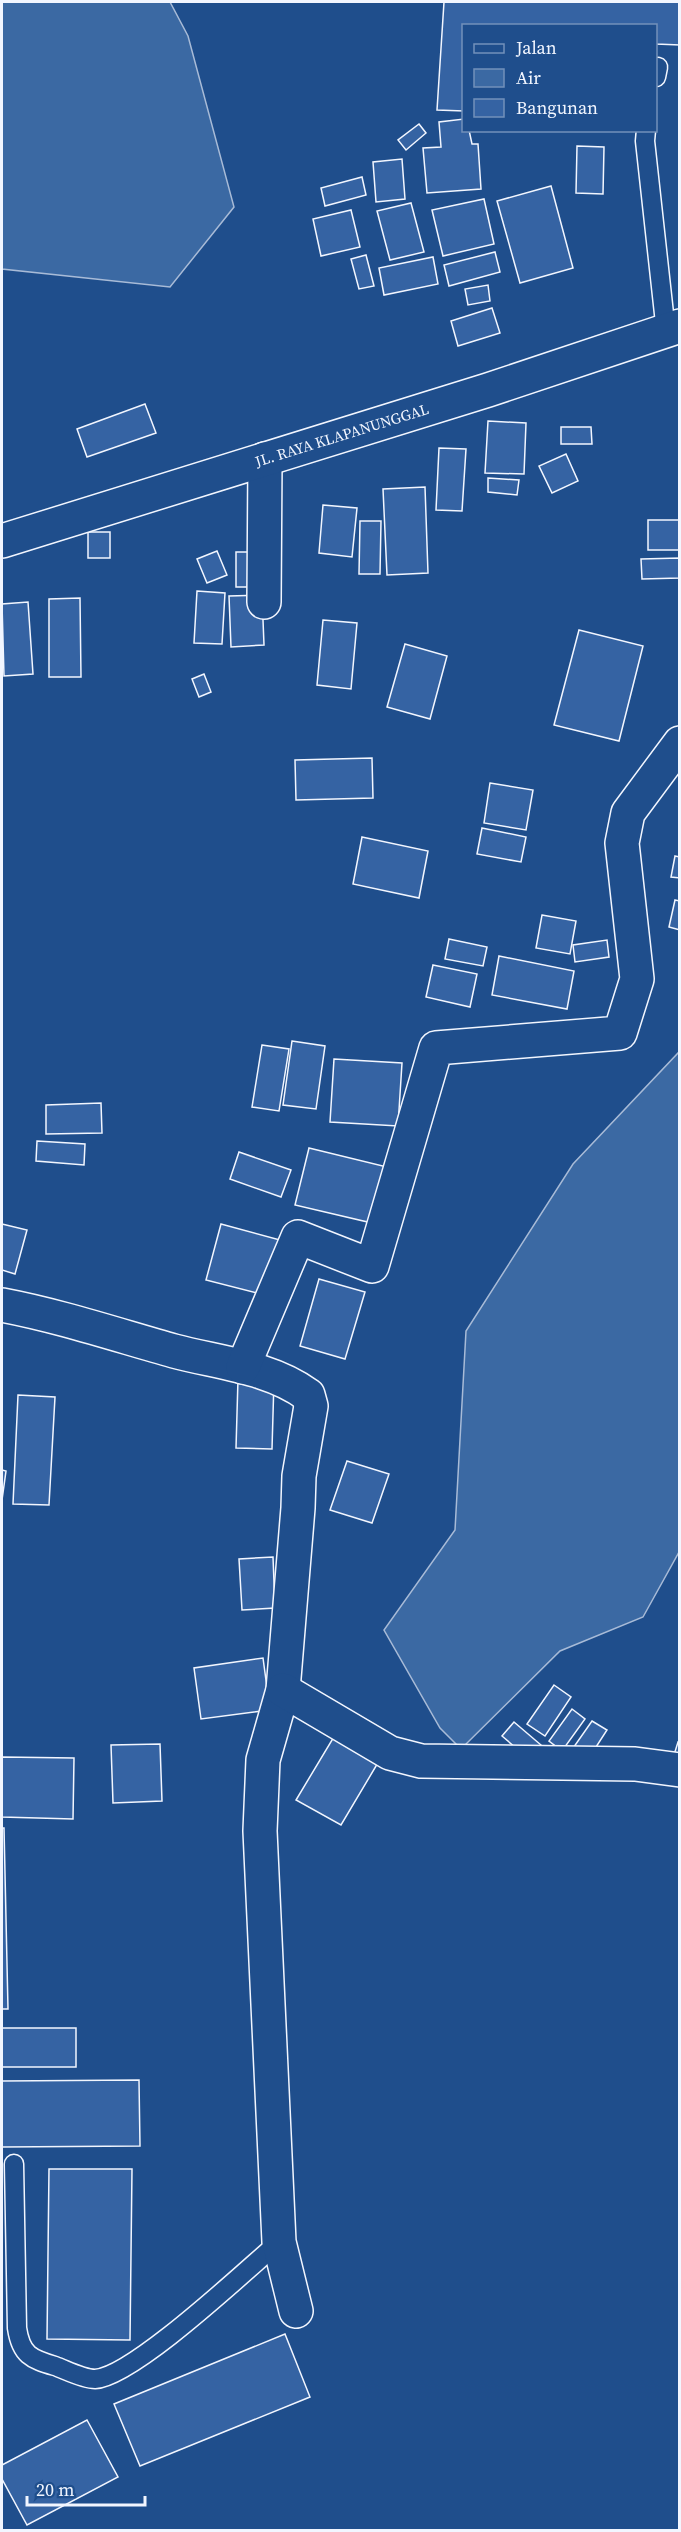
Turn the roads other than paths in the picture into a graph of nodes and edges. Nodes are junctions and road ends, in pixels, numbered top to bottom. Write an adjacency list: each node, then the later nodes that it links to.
1 (646, 132): 2 (lane)
2 (673, 329): 3 (street, JL. RAYA KLAPANUNGGAL)
3 (265, 459): 4 (street, JL. RAYA KLAPANUNGGAL); 5 (street)
4 (2, 541)
5 (264, 602)
6 (680, 743): 8 (street)
7 (2, 1305): 8 (street)
8 (243, 1366): 9 (street)
9 (283, 1690): 10 (street); 12 (street)
10 (680, 1770)
11 (14, 2164): 12 (lane)
12 (279, 2242): 13 (street)
13 (296, 2311)

